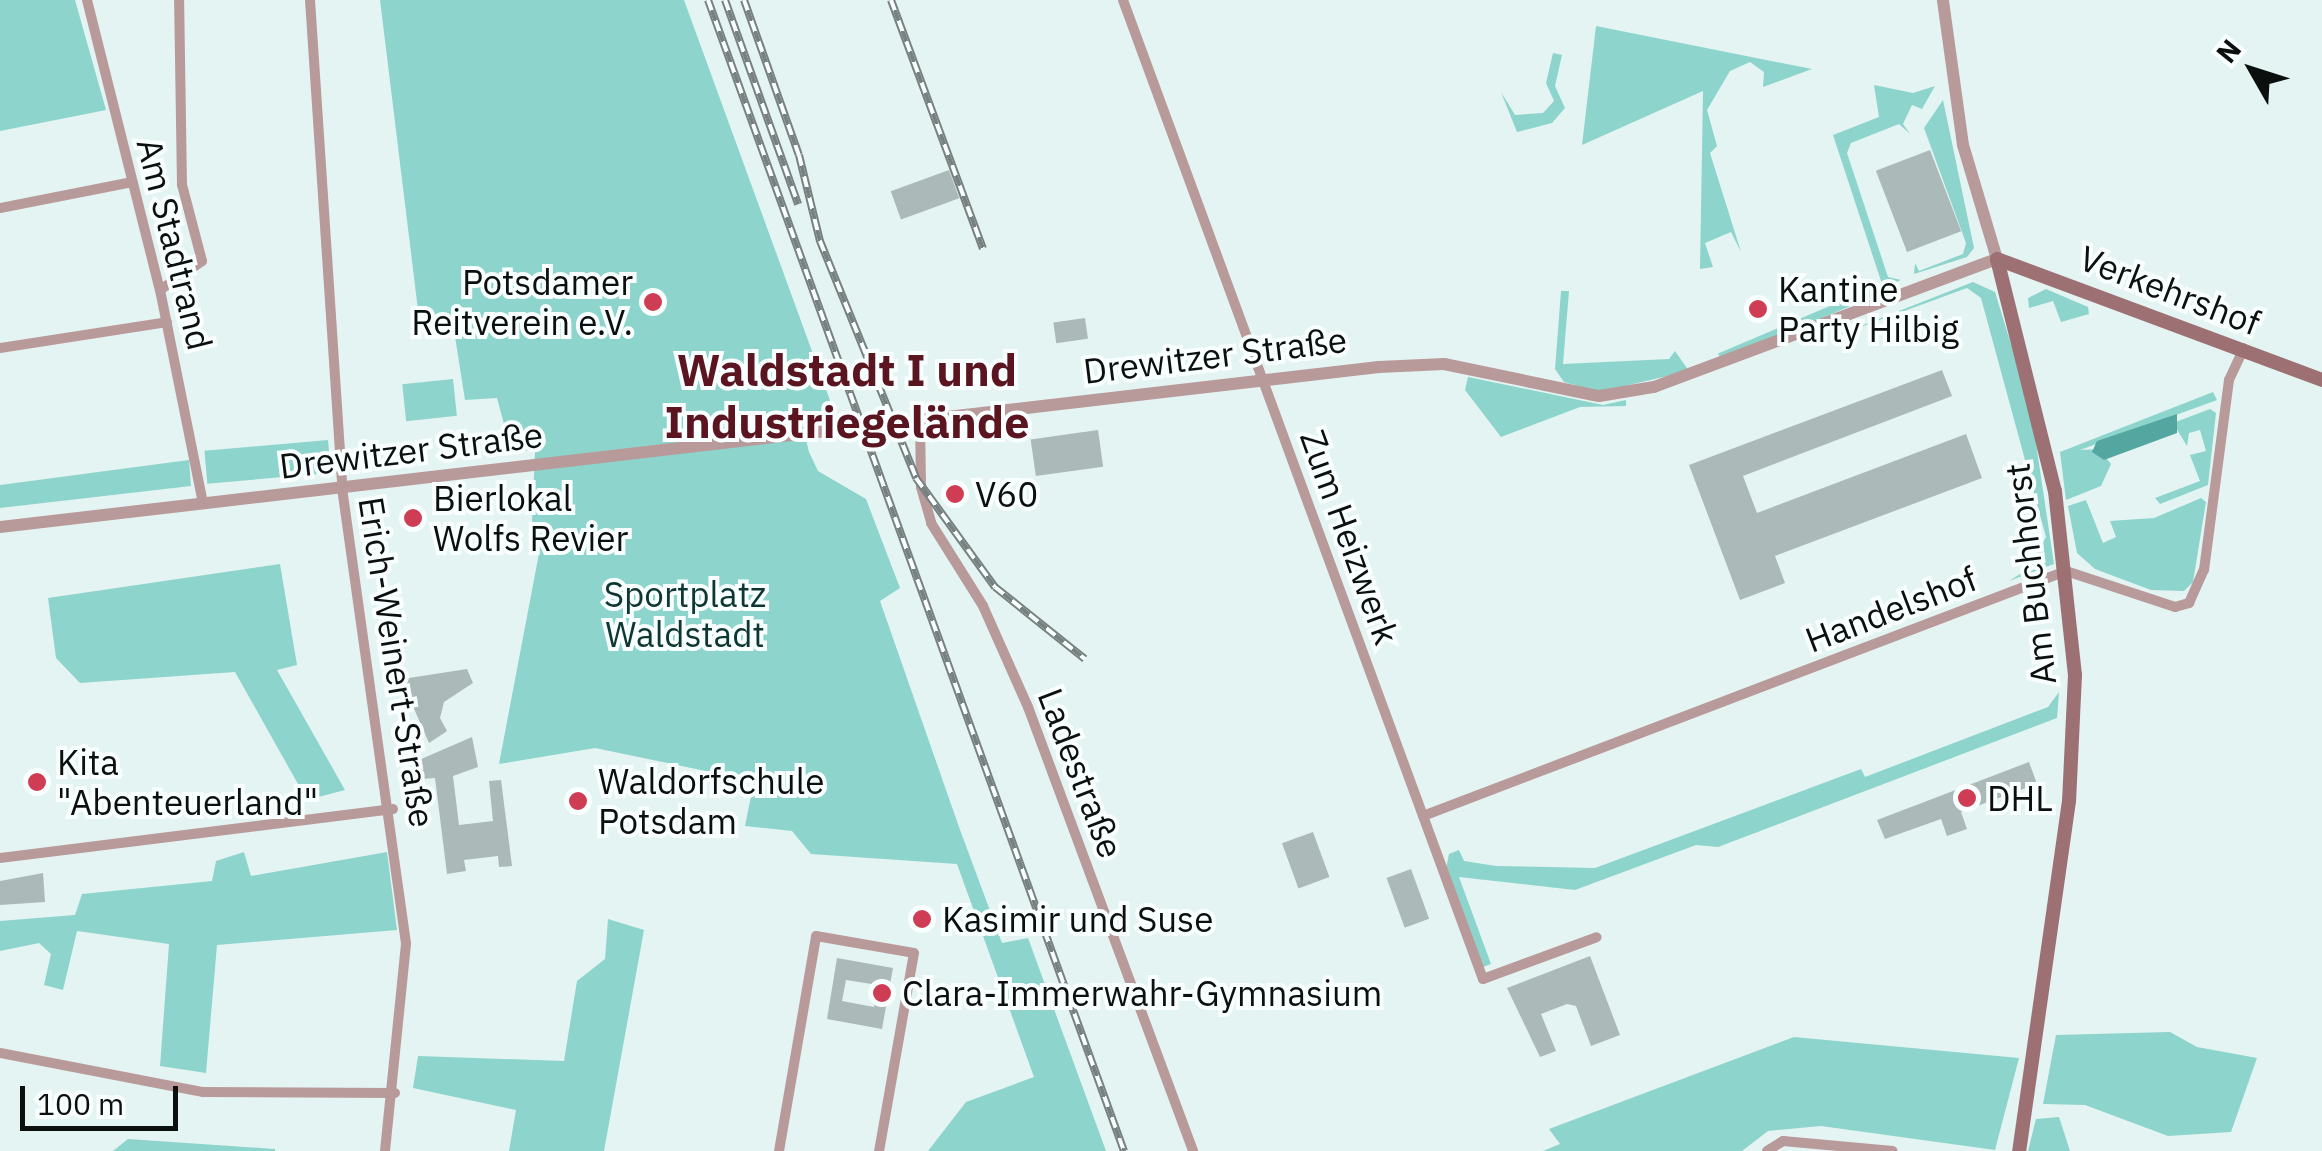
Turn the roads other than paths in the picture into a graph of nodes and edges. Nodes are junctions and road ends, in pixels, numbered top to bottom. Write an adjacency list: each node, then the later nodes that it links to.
1 (88, 0): 6 (street, Am Stadtrand)
2 (178, 0): 9 (street)
3 (310, 0): 16 (street, Erich-Weinert-Straße)
4 (1122, 0): 13 (street, Zum Heizwerk)
5 (1944, 0): 8 (street, Am Buchhorst)
6 (132, 182): 7 (street); 9 (street, Am Stadtrand)
7 (0, 208)
8 (1997, 258): 12 (main road, Verkehrshof); 13 (street, Drewitzer Straße); 19 (main road, Am Buchhorst)
9 (160, 290): 10 (street, Am Stadtrand)
10 (167, 322): 11 (street); 17 (street, Am Stadtrand)
11 (0, 348)
12 (2244, 348): 14 (main road, Verkehrshof); 19 (street)
13 (1264, 380): 15 (street, Drewitzer Straße); 21 (street, Zum Heizwerk)
14 (2322, 380)
15 (920, 421): 16 (street, Drewitzer Straße); 29 (street, Ladestraße)
16 (342, 488): 17 (street, Drewitzer Straße); 20 (street, Erich-Weinert-Straße)
17 (203, 503): 18 (street, Drewitzer Straße)
18 (0, 526)
19 (2066, 571): 21 (street, Handelshof); 32 (main road, Am Buchhorst)
20 (392, 810): 22 (street); 25 (street, Erich-Weinert-Straße)
21 (1424, 816): 23 (street, Zum Heizwerk)
22 (0, 858)
23 (1597, 937)
24 (0, 1053): 25 (street)
25 (395, 1093): 26 (street, Erich-Weinert-Straße)
26 (386, 1151)
27 (779, 1151): 28 (street)
28 (879, 1151)
29 (1193, 1151)
30 (1766, 1151): 31 (street)
31 (1892, 1151)
32 (2020, 1151)

